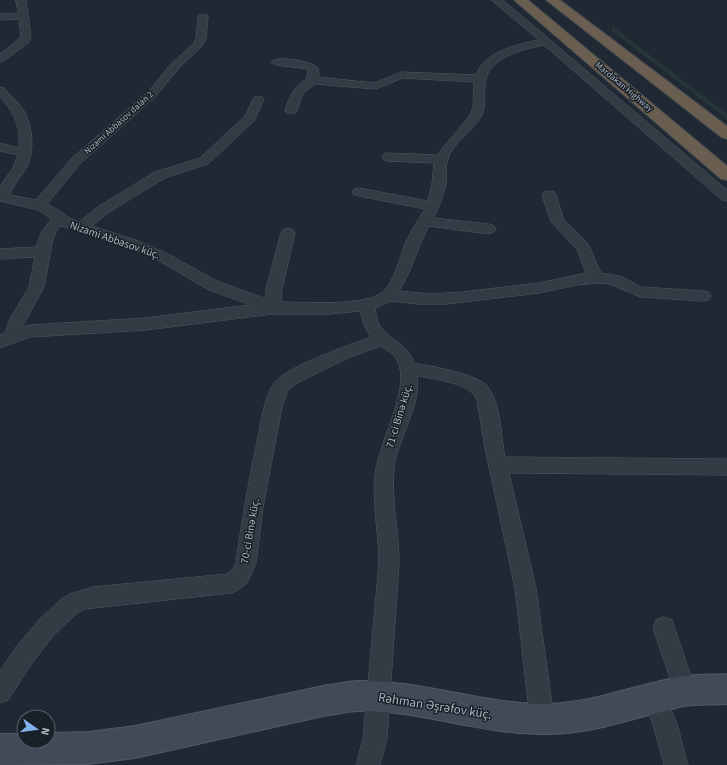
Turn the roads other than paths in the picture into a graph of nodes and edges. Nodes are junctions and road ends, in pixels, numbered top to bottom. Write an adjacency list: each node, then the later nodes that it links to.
1 (21, 0): 5 (street)
2 (497, 0): 8 (street)
3 (520, 0): 22 (highway, Mardakan Highway)
4 (552, 0): 16 (highway)
5 (23, 16): 6 (street); 9 (street)
6 (0, 17)
7 (202, 17): 26 (street, Nizami Abbasov dalan 2)
8 (545, 42): 11 (street); 25 (street)
9 (1, 57)
10 (276, 62): 12 (street)
11 (481, 79): 12 (street); 21 (street)
12 (313, 80): 15 (street)
13 (0, 90): 19 (street, Nizami Abbasov küç.)
14 (258, 99): 30 (street)
15 (291, 111)
16 (707, 118): 17 (street)
17 (727, 133)
18 (0, 147): 19 (street)
19 (25, 152): 26 (street, Nizami Abbasov küç.)
20 (388, 157): 21 (street)
21 (441, 159): 27 (street)
22 (727, 175)
23 (359, 192): 27 (street)
24 (549, 195): 35 (street)
25 (727, 197)
26 (39, 205): 28 (street, Nizami Abbasov küç.)
27 (433, 206): 29 (street)
28 (60, 220): 30 (street, Nizami Abbasov küç.); 33 (street)
29 (425, 221): 31 (street); 36 (street)
30 (81, 228): 39 (street, Nizami Abbasov küç.)
31 (489, 229)
32 (288, 233): 39 (street)
33 (43, 252): 34 (street); 41 (street)
34 (0, 254)
35 (595, 277): 36 (street); 37 (street)
36 (389, 295): 38 (street)
37 (703, 296)
38 (366, 305): 39 (street, Nizami Abbasov küç.); 40 (street, 71-ci Binə küç.)
39 (273, 308): 41 (street)
40 (383, 339): 42 (street, 71-ci Binə küç.); 48 (street, 70-ci Binə küç.)
41 (4, 340)
42 (408, 368): 43 (street); 49 (street, 71-ci Binə küç.)
43 (498, 465): 44 (street); 51 (street)
44 (727, 467)
45 (664, 628): 47 (street)
46 (727, 689): 47 (street, Rəhman Əşrəfov küç.)
47 (685, 691): 50 (street, Rəhman Əşrəfov küç.)
48 (0, 692)
49 (379, 697): 51 (street, Rəhman Əşrəfov küç.); 52 (street, Rəhman Əşrəfov küç.); 53 (street, 71-ci Binə küç.)
50 (655, 699): 51 (street, Rəhman Əşrəfov küç.); 54 (street)
51 (542, 719)
52 (0, 750)
53 (368, 765)
54 (676, 765)

